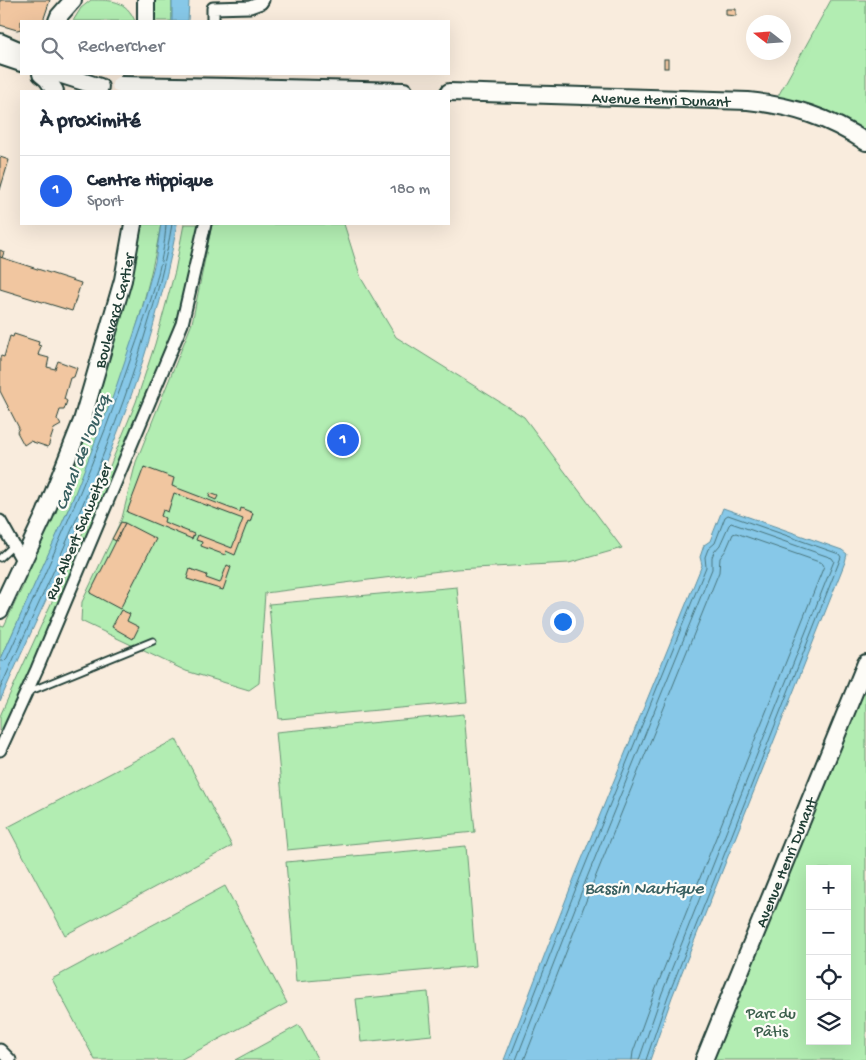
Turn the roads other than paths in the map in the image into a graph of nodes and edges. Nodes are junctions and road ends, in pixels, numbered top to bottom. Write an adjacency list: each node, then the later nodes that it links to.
1 (146, 0): 5 (street)
2 (263, 0): 6 (street)
3 (69, 10): 4 (street)
4 (57, 20)
5 (146, 20)
6 (213, 20)
7 (11, 48): 8 (street)
8 (20, 62)
9 (42, 75): 14 (street)
10 (63, 75): 13 (street)
11 (85, 75): 13 (street)
12 (214, 75): 15 (street)
13 (105, 87): 16 (street, bridge)
14 (54, 90)
15 (214, 90)
16 (361, 90)
17 (450, 92): 18 (street, Avenue Henri Dunant)
18 (866, 142)
19 (133, 225): 24 (street, Boulevard Cartier)
20 (205, 225): 28 (street, Rue Albert Schweitzer)
21 (5, 523): 22 (street)
22 (13, 546): 23 (lane); 24 (street)
23 (0, 558)
24 (23, 562): 25 (street, Boulevard Cartier)
25 (0, 610)
26 (153, 641): 28 (lane)
27 (866, 663): 32 (street, Avenue Henri Dunant)
28 (26, 693): 29 (street, Rue Albert Schweitzer)
29 (0, 750)
30 (0, 1050): 31 (street)
31 (10, 1060)
32 (704, 1060)

